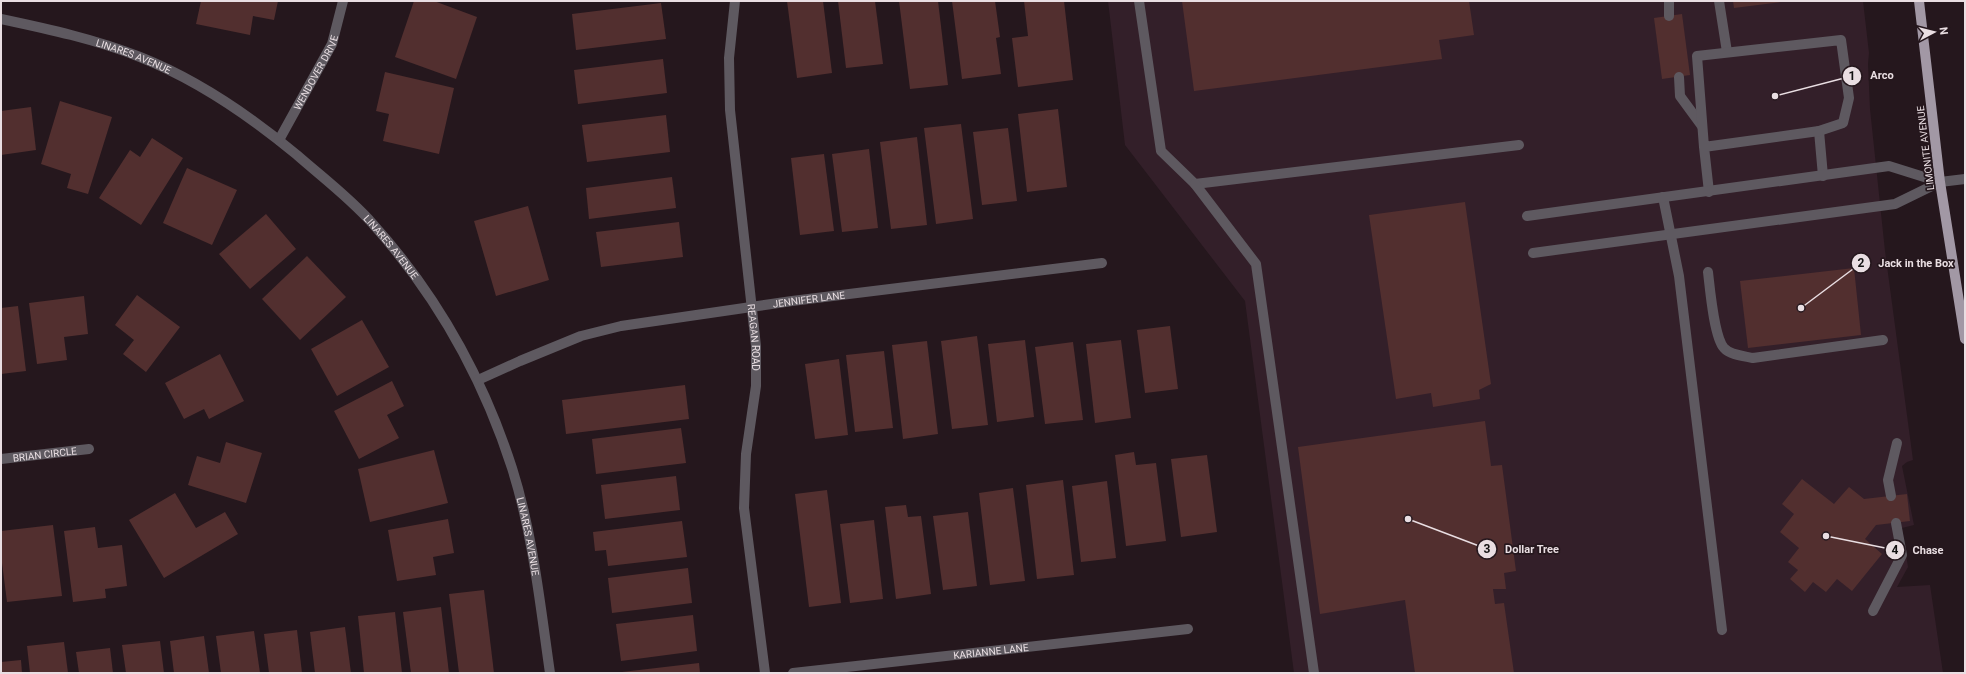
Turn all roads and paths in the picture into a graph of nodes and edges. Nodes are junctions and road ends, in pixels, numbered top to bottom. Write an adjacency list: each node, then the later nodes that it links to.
1 (343, 1): 13 (street, WENDOVER DRIVE)
2 (735, 1): 27 (street, REAGAN ROAD)
3 (1139, 1): 19 (street)
4 (1669, 1): 7 (street)
5 (1719, 1): 9 (street)
6 (1919, 1): 18 (main road, LIMONITE AVENUE)
7 (1669, 16)
8 (1, 19): 13 (street, LINARES AVENUE)
9 (1727, 52): 11 (street); 12 (street)
10 (1678, 77): 11 (street)
11 (1702, 126): 15 (street)
12 (1819, 131): 15 (street); 16 (street)
13 (279, 140): 30 (street, LINARES AVENUE)
14 (1519, 145): 19 (street)
15 (1704, 147): 20 (street)
16 (1823, 176): 18 (street); 20 (street)
17 (1965, 179): 18 (street)
18 (1940, 182): 23 (street); 28 (main road, LIMONITE AVENUE)
19 (1195, 184): 42 (street)
20 (1708, 192): 21 (street)
21 (1662, 197): 22 (street); 23 (street)
22 (1527, 216)
23 (1670, 234): 24 (street); 38 (street)
24 (1533, 253)
25 (1102, 263): 27 (street, JENNIFER LANE)
26 (1708, 272): 29 (street)
27 (752, 307): 30 (street, JENNIFER LANE); 40 (street, REAGAN ROAD)
28 (1965, 339)
29 (1883, 340)
30 (478, 380): 39 (street, LINARES AVENUE)
31 (1897, 443): 34 (street)
32 (89, 449): 33 (street, BRIAN CIRCLE)
33 (1, 459)
34 (1891, 496)
35 (1896, 523): 36 (street)
36 (1873, 611)
37 (1188, 629): 41 (street, KARIANNE LANE)
38 (1722, 630)
39 (550, 673)
40 (765, 673)
41 (793, 673)
42 (1314, 673)

